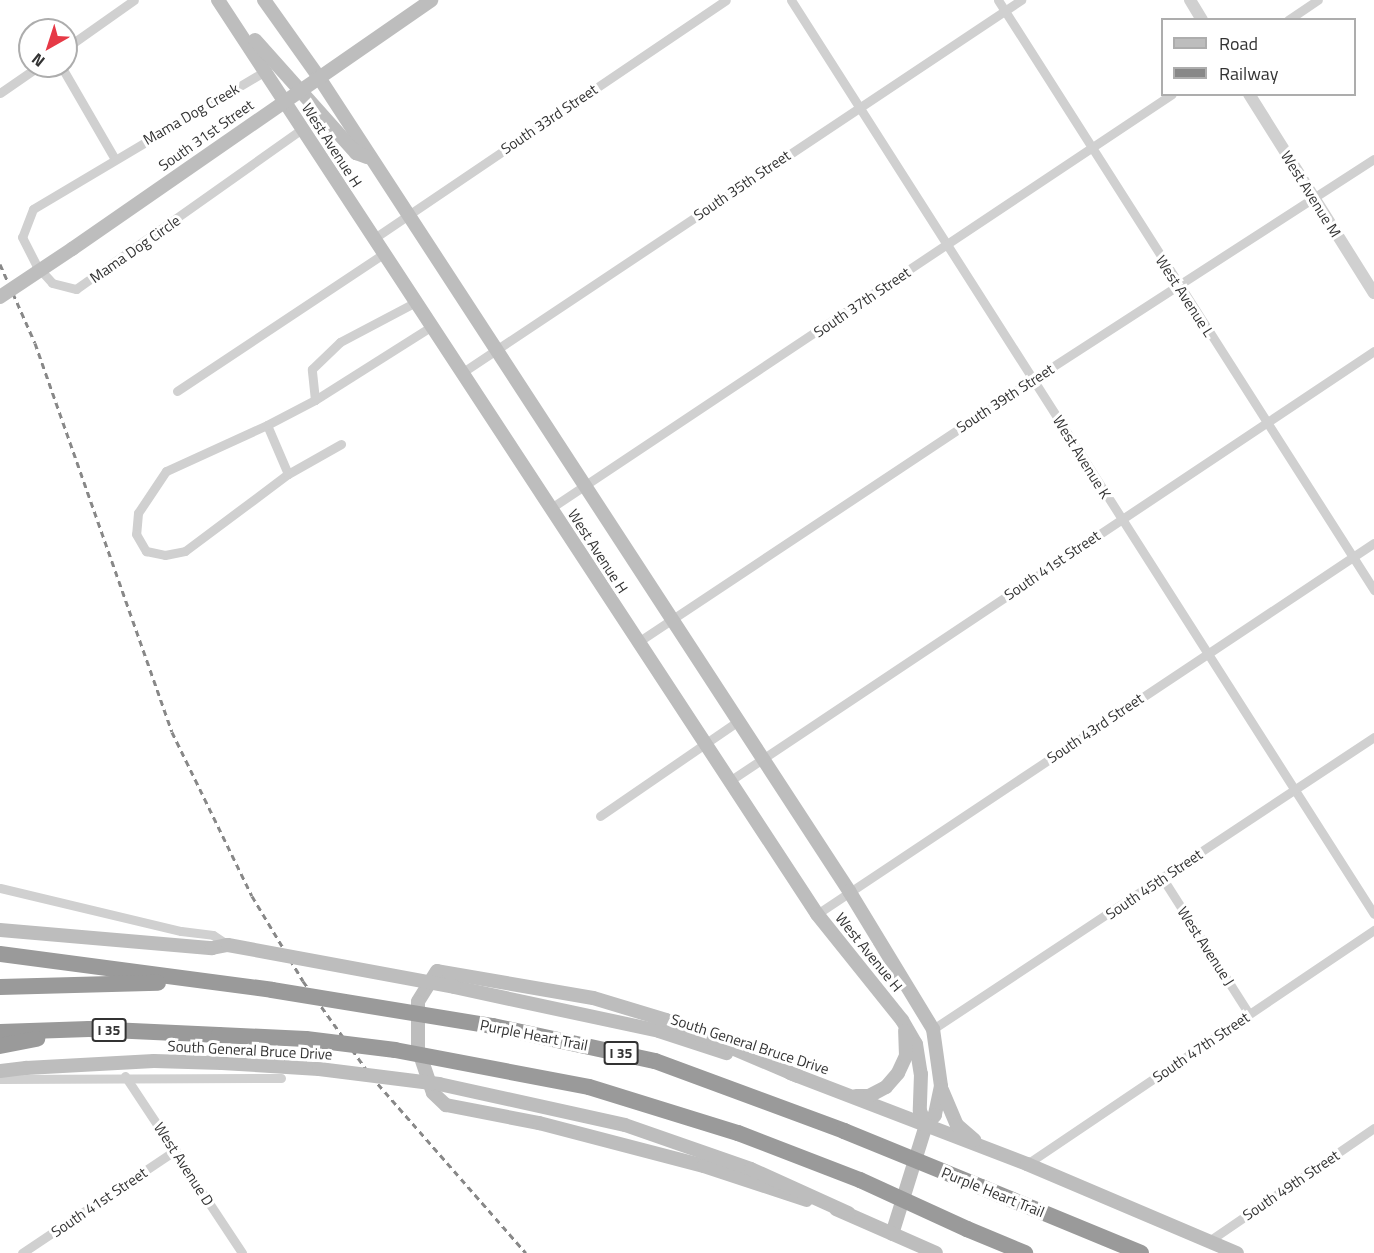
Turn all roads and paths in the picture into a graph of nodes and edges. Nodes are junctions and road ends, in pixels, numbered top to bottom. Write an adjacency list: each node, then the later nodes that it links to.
1 (134, 0): 15 (street)
2 (218, 0): 12 (main road, West Avenue H)
3 (264, 0): 17 (main road, West Avenue H)
4 (431, 0): 17 (main road, South 31st Street)
5 (726, 0): 32 (street, South 33rd Street)
6 (791, 0): 25 (street, West Avenue K)
7 (998, 0): 11 (street, West Avenue L)
8 (1021, 0): 11 (street, South 35th Street)
9 (1190, 0): 13 (street)
10 (1318, 0): 14 (street)
11 (1005, 11): 25 (street, South 35th Street); 27 (street, West Avenue L)
12 (229, 16): 16 (main road, West Avenue H); 20 (main road)
13 (1201, 18)
14 (1291, 18)
15 (78, 40)
16 (267, 70): 24 (main road, West Avenue H); 28 (street, Mama Dog Creek)
17 (318, 76): 20 (main road, South 31st Street); 29 (main road, West Avenue H)
18 (22, 78): 21 (street)
19 (68, 78): 28 (street)
20 (299, 90): 24 (main road, South 31st Street); 29 (main road)
21 (0, 93)
22 (1169, 96): 27 (street, South 37th Street)
23 (1250, 96): 31 (street, West Avenue M)
24 (285, 101): 26 (main road, West Avenue H); 38 (main road, South 31st Street, bridge)
25 (860, 107): 34 (street, West Avenue K); 41 (street, South 35th Street)
26 (302, 129): 28 (street, Mama Dog Circle); 33 (main road, West Avenue H)
27 (1090, 148): 34 (street, South 37th Street); 36 (street, West Avenue L)
28 (115, 159)
29 (370, 159): 32 (main road, West Avenue H)
30 (1374, 159): 31 (street, South 39th Street)
31 (1313, 199): 36 (street, South 39th Street); 37 (street, West Avenue M)
32 (406, 216): 33 (street, South 33rd Street); 41 (main road, West Avenue H)
33 (373, 239): 35 (main road, West Avenue H)
34 (946, 246): 44 (street, West Avenue K); 51 (street, South 37th Street)
35 (383, 254): 39 (main road, West Avenue H); 45 (street)
36 (1179, 286): 44 (street, South 39th Street); 47 (street, West Avenue L)
37 (1374, 293)
38 (0, 297)
39 (416, 302): 40 (main road, West Avenue H); 46 (street)
40 (432, 326): 43 (main road, West Avenue H); 46 (street)
41 (494, 350): 43 (street, South 35th Street); 51 (main road, West Avenue H)
42 (1374, 351): 47 (street, South 41st Street)
43 (463, 372): 52 (main road, West Avenue H)
44 (1032, 380): 53 (street, West Avenue K); 57 (street, South 39th Street)
45 (177, 391)
46 (315, 400): 48 (street)
47 (1267, 422): 53 (street, South 41st Street); 55 (street, West Avenue L)
48 (267, 425): 50 (street); 50 (street)
49 (341, 444): 50 (street)
50 (288, 474)
51 (583, 487): 52 (street, South 37th Street); 57 (main road, West Avenue H)
52 (551, 508): 58 (main road, West Avenue H)
53 (1121, 519): 59 (street, West Avenue K); 63 (street, South 41st Street)
54 (1374, 543): 55 (street, South 43rd Street)
55 (1353, 556): 56 (street, West Avenue L); 59 (street, South 43rd Street)
56 (1374, 590)
57 (671, 621): 58 (street, South 39th Street); 60 (main road, West Avenue H)
58 (638, 642): 62 (main road, West Avenue H)
59 (1207, 653): 65 (street, West Avenue K); 69 (street, South 43rd Street)
60 (737, 722): 62 (street); 63 (main road, West Avenue H)
61 (1374, 737): 65 (street, South 45th Street)
62 (706, 745): 64 (main road, West Avenue H); 66 (street)
63 (761, 759): 64 (street, South 41st Street); 69 (main road, West Avenue H)
64 (731, 780): 70 (main road, West Avenue H)
65 (1293, 791): 67 (street, South 45th Street); 71 (street, West Avenue K)
66 (600, 816)
67 (1163, 879): 78 (street, West Avenue J); 81 (street, South 45th Street)
68 (0, 887): 74 (street, South General Bruce Drive)
69 (849, 891): 70 (street, South 43rd Street); 81 (main road, West Avenue H)
70 (817, 914): 79 (main road, West Avenue H)
71 (1374, 914)
72 (0, 930): 74 (main road, South General Bruce Drive)
73 (1374, 930): 78 (street, South 47th Street)
74 (228, 945): 86 (main road, South General Bruce Drive, bridge)
75 (0, 954): 77 (highway)
76 (0, 987): 77 (highway, Purple Heart Trail / I 35)
77 (273, 990): 103 (highway, Purple Heart Trail / I 35, bridge)
78 (1249, 1014): 95 (street, South 47th Street)
79 (902, 1020): 90 (main road); 91 (main road, West Avenue H)
80 (89, 1029): 82 (highway, I 35); 83 (highway); 102 (highway, I 35, bridge)
81 (933, 1029): 89 (main road, West Avenue H)
82 (0, 1032)
83 (0, 1046)
84 (0, 1071): 96 (main road, South General Bruce Drive, bridge)
85 (125, 1076): 87 (street, South General Bruce Drive); 88 (street, South General Bruce Drive); 93 (street, West Avenue D)
86 (798, 1076): 90 (main road, South General Bruce Drive); 96 (main road)
87 (281, 1078)
88 (0, 1079)
89 (941, 1086): 91 (main road, West Avenue H); 94 (main road)
90 (851, 1096): 91 (main road, South General Bruce Drive)
91 (926, 1125): 94 (main road, South General Bruce Drive); 97 (main road, West Avenue H)
92 (1374, 1128): 98 (street, South 49th Street)
93 (176, 1150): 99 (street, South 41st Street); 100 (street, West Avenue D)
94 (1003, 1155): 95 (main road, South General Bruce Drive)
95 (1027, 1164): 98 (main road, South General Bruce Drive)
96 (848, 1213): 97 (main road, South General Bruce Drive)
97 (892, 1234): 101 (main road, South General Bruce Drive)
98 (1209, 1241): 104 (main road, South General Bruce Drive)
99 (22, 1253)
100 (242, 1253)
101 (936, 1253)
102 (1025, 1253)
103 (1141, 1253)
104 (1237, 1253)

